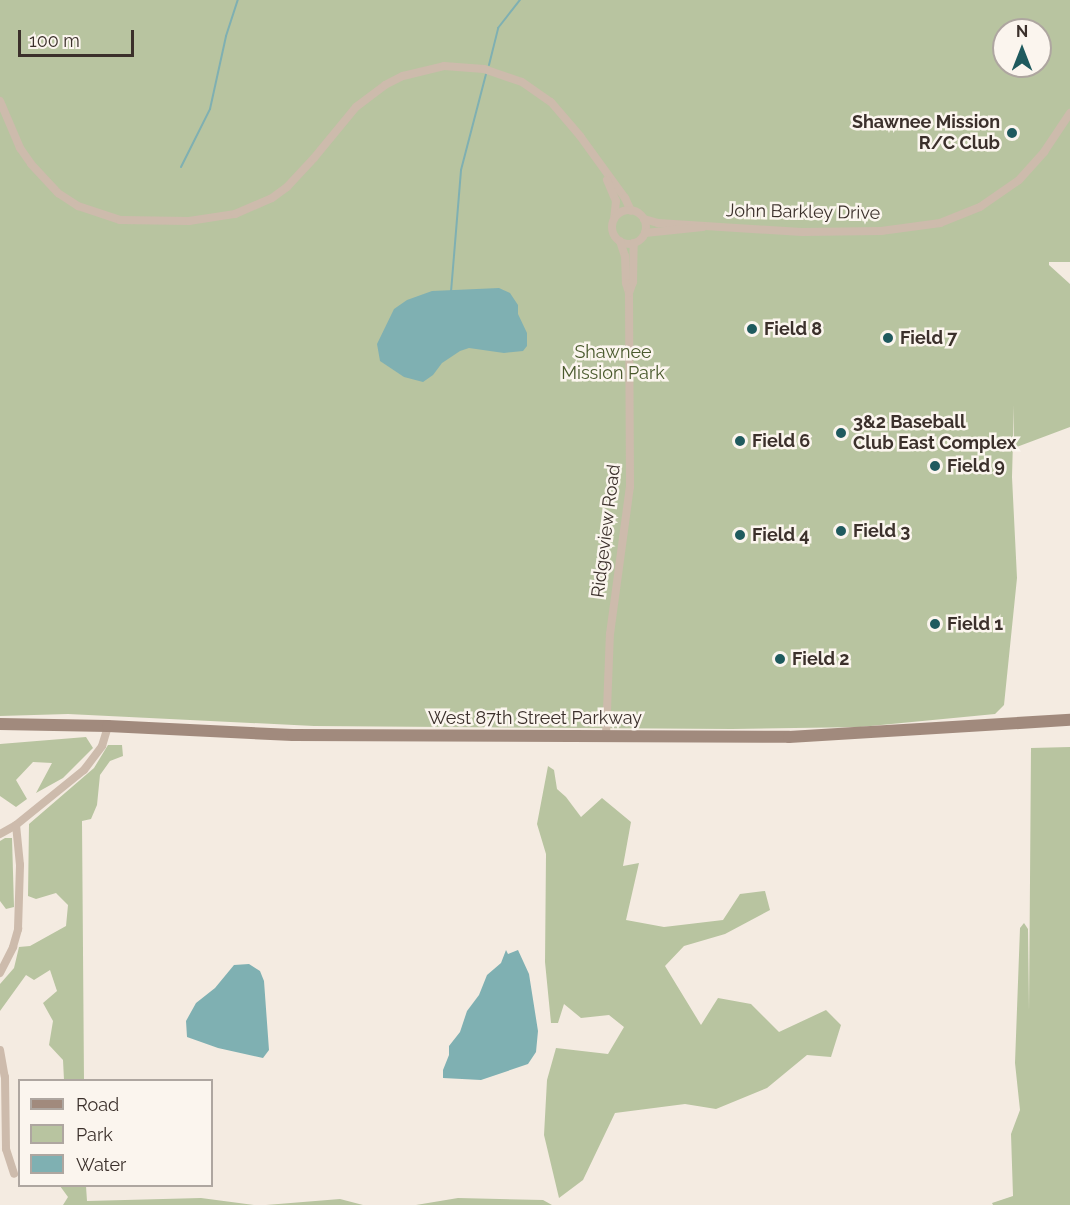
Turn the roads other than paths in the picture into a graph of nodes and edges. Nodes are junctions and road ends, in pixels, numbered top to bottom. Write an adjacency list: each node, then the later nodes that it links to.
1 (0, 101): 3 (street)
2 (1070, 113): 7 (street, John Barkley Drive)
3 (601, 166): 4 (street); 5 (street)
4 (631, 211): 5 (street); 6 (street)
5 (614, 219): 9 (street)
6 (644, 219): 7 (street); 8 (street)
7 (706, 226): 8 (street)
8 (645, 233): 10 (street)
9 (620, 241): 10 (street); 11 (street)
10 (634, 243): 11 (street)
11 (629, 293): 15 (street, Ridgeview Road)
12 (1070, 720): 15 (main road, West 87th Street Parkway)
13 (0, 724): 14 (main road, West 87th Street Parkway)
14 (108, 726): 15 (main road, West 87th Street Parkway); 16 (street)
15 (606, 735)
16 (16, 825): 17 (street); 18 (street)
17 (0, 834)
18 (0, 973)
19 (0, 1050): 20 (street)
20 (14, 1174)

